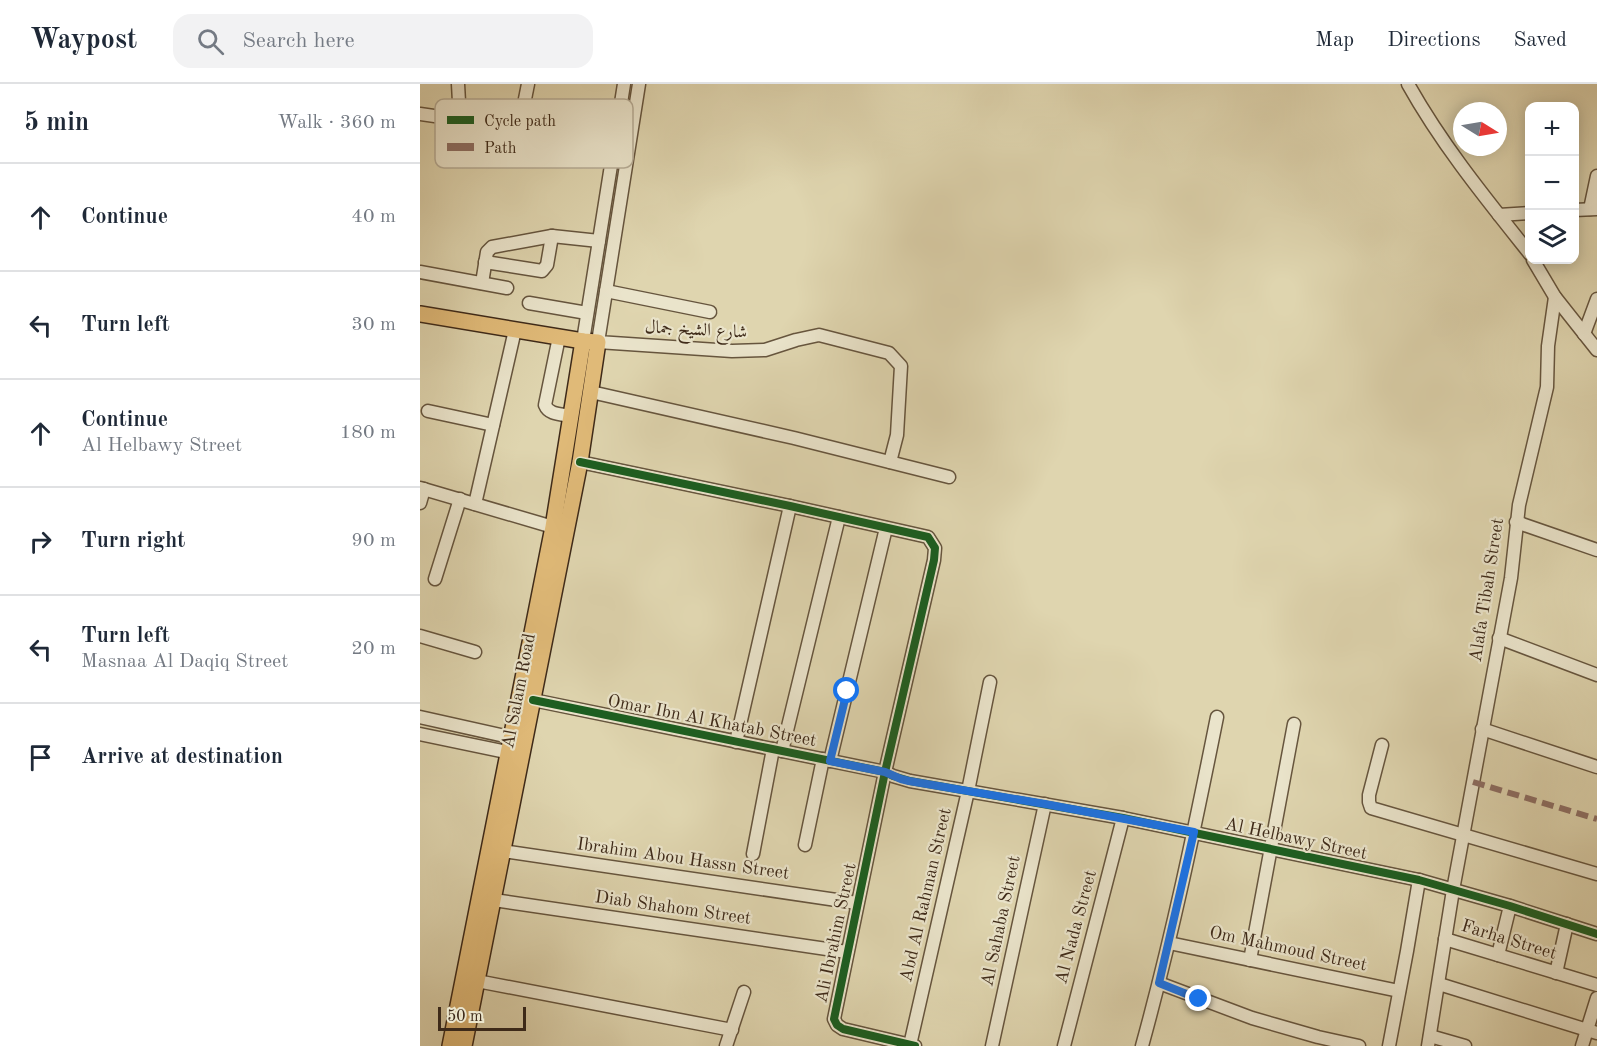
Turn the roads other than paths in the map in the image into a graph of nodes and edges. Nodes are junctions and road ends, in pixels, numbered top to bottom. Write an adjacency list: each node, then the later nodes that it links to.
1 (458, 84): 6 (street)
2 (528, 84): 7 (street)
3 (624, 84): 8 (street, Al Salam Road)
4 (639, 84): 11 (street, Al Salam Road)
5 (1408, 84): 18 (street)
6 (459, 99)
7 (525, 99)
8 (622, 99)
9 (420, 114): 10 (street)
10 (435, 116)
11 (633, 122)
12 (611, 168): 20 (street, Al Salam Road)
13 (626, 168): 27 (street, Al Salam Road)
14 (1597, 176): 15 (street)
15 (1594, 209): 16 (street)
16 (1579, 210)
17 (1525, 213): 18 (street)
18 (1498, 215): 21 (street)
19 (552, 236): 20 (street); 22 (street); 22 (street)
20 (599, 241): 32 (street, Al Salam Road)
21 (1525, 248)
22 (485, 262): 25 (street)
23 (1535, 264): 28 (street)
24 (420, 272): 25 (street)
25 (482, 283): 26 (street)
26 (507, 288)
27 (606, 291): 31 (street); 38 (street, Al Salam Road)
28 (1556, 297): 35 (street); 53 (street, Alafa Tibah Street)
29 (1597, 299): 35 (street)
30 (529, 303): 32 (street)
31 (710, 312)
32 (587, 313): 37 (street, Al Salam Road)
33 (420, 314): 34 (main road)
34 (515, 330): 36 (main road); 43 (street)
35 (1584, 334): 39 (street)
36 (559, 337): 37 (main road); 42 (street)
37 (583, 341): 38 (main road); 42 (main road, Al Salam Road)
38 (598, 342): 40 (main road, Al Salam Road); 45 (street, شارع الشيخ جمال)
39 (1597, 350)
40 (591, 392): 44 (main road, Al Salam Road); 45 (street)
41 (428, 411): 43 (street)
42 (571, 416): 54 (main road, Al Salam Road)
43 (494, 425): 50 (street)
44 (580, 462): 51 (street); 63 (main road, Al Salam Road)
45 (890, 462): 46 (street)
46 (949, 477)
47 (422, 488): 48 (street); 49 (street)
48 (460, 500): 50 (street); 57 (street)
49 (420, 503)
50 (475, 504): 54 (street)
51 (790, 506): 52 (street); 69 (street)
52 (839, 517): 55 (street); 72 (street)
53 (1516, 522): 56 (street); 59 (street, Alafa Tibah Street)
54 (553, 527): 71 (main road, Al Salam Road)
55 (886, 528): 73 (street); 75 (street, Ali Ibrahim Street)
56 (1597, 550)
57 (435, 579)
58 (420, 636): 60 (street)
59 (1499, 638): 61 (street); 67 (street, Alafa Tibah Street)
60 (475, 651)
61 (1597, 675)
62 (990, 682): 76 (street, Abd Al Rahman Street)
63 (533, 700): 69 (street, Omar Ibn Al Khatab Street); 71 (main road, Al Salam Road)
64 (420, 717): 71 (street)
65 (1217, 717): 79 (street)
66 (1294, 724): 82 (street)
67 (1482, 729): 74 (street); 80 (street, Alafa Tibah Street)
68 (420, 734): 71 (street)
69 (736, 742): 72 (street, Omar Ibn Al Khatab Street)
70 (1382, 745): 80 (street)
71 (516, 746): 83 (main road, Al Salam Road); 111 (main road, Al Salam Road)
72 (778, 750): 73 (street, Omar Ibn Al Khatab Street); 84 (street)
73 (826, 760): 75 (street, Omar Ibn Al Khatab Street); 81 (street)
74 (1597, 767)
75 (885, 772): 76 (street, Al Helbawy Street); 89 (street, Ali Ibrahim Street)
76 (968, 791): 77 (street, Al Helbawy Street); 110 (street, Abd Al Rahman Street)
77 (1045, 804): 78 (street, Al Helbawy Street); 114 (street, Al Sahaba Street)
78 (1123, 818): 79 (street, Al Helbawy Street); 115 (street, Al Nada Street)
79 (1194, 832): 82 (street, Al Helbawy Street); 94 (street)
80 (1463, 834): 85 (street); 87 (street, Alafa Tibah Street)
81 (805, 845)
82 (1270, 848): 86 (street, Al Helbawy Street); 97 (street)
83 (503, 851): 88 (main road, Al Salam Road); 89 (street, Ibrahim Abou Hassn Street)
84 (753, 854)
85 (1597, 874)
86 (1419, 880): 87 (street, Al Helbawy Street); 103 (street)
87 (1453, 890): 90 (street, Al Helbawy Street); 93 (street, Alafa Tibah Street)
88 (494, 900): 95 (street, Diab Shahom Street); 99 (main road, Al Salam Road)
89 (857, 903): 95 (street, Ali Ibrahim Street)
90 (1510, 906): 91 (street, Al Helbawy Street); 96 (street)
91 (1567, 924): 92 (street, Al Helbawy Street); 98 (street)
92 (1597, 934)
93 (1445, 939): 96 (street, Farha Street); 101 (street, Alafa Tibah Street)
94 (1169, 943): 97 (street, Om Mahmoud Street); 100 (street)
95 (847, 952): 110 (street, Ali Ibrahim Street)
96 (1498, 955): 98 (street, Farha Street)
97 (1250, 960): 103 (street, Om Mahmoud Street)
98 (1556, 973): 102 (street, Farha Street)
99 (477, 981): 106 (street); 112 (main road, Al Salam Road)
100 (1159, 983): 109 (street); 116 (street)
101 (1438, 984): 107 (street); 108 (street, Alafa Tibah Street)
102 (1597, 985)
103 (1399, 991): 118 (street)
104 (744, 992): 106 (street)
105 (1597, 998): 107 (street)
106 (732, 1030): 113 (street)
107 (1592, 1032): 120 (street)
108 (1429, 1041): 119 (street)
109 (1317, 1042): 117 (street)
110 (913, 1045)
111 (450, 1046)
112 (464, 1046)
113 (726, 1046)
114 (992, 1046)
115 (1064, 1046)
116 (1142, 1046)
117 (1359, 1046)
118 (1389, 1046)
119 (1465, 1046)
120 (1582, 1046)

